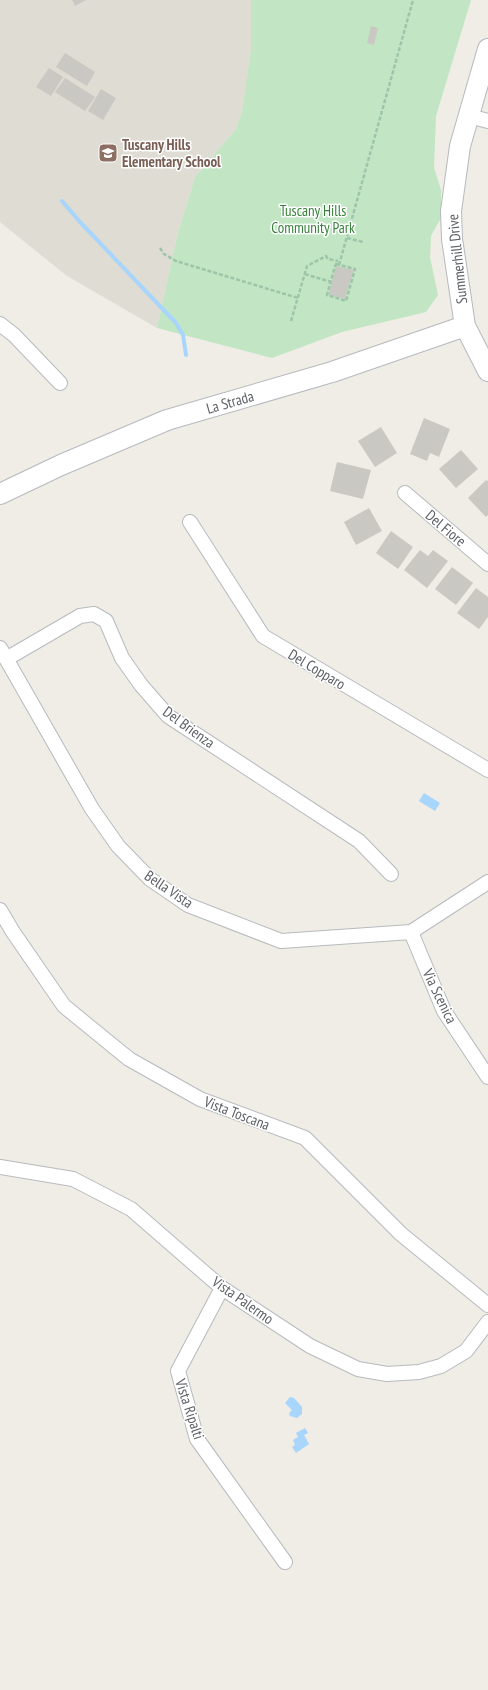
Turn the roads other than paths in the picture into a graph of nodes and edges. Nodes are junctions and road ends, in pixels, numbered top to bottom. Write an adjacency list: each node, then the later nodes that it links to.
1 (488, 50): 2 (street, Summerhill Drive)
2 (469, 116): 3 (street); 5 (street, Summerhill Drive)
3 (488, 121)
4 (0, 324): 7 (street)
5 (465, 326): 6 (street, Summerhill Drive); 9 (street, La Strada)
6 (488, 371)
7 (60, 383)
8 (404, 493): 11 (street, Del Fiore)
9 (0, 494)
10 (190, 522): 13 (street, Del Copparo)
11 (488, 564)
12 (3, 654): 14 (street, Del Brienza); 17 (street, Bella Vista)
13 (488, 770)
14 (392, 874)
15 (488, 882): 17 (street, Bella Vista)
16 (0, 910): 21 (street, Vista Toscana)
17 (411, 932): 18 (street, Via Scenica)
18 (487, 1073)
19 (0, 1167): 20 (street, Vista Palermo)
20 (222, 1288): 22 (street, Vista Palermo); 23 (street, Vista Ripalti)
21 (488, 1305)
22 (488, 1322)
23 (285, 1562)

